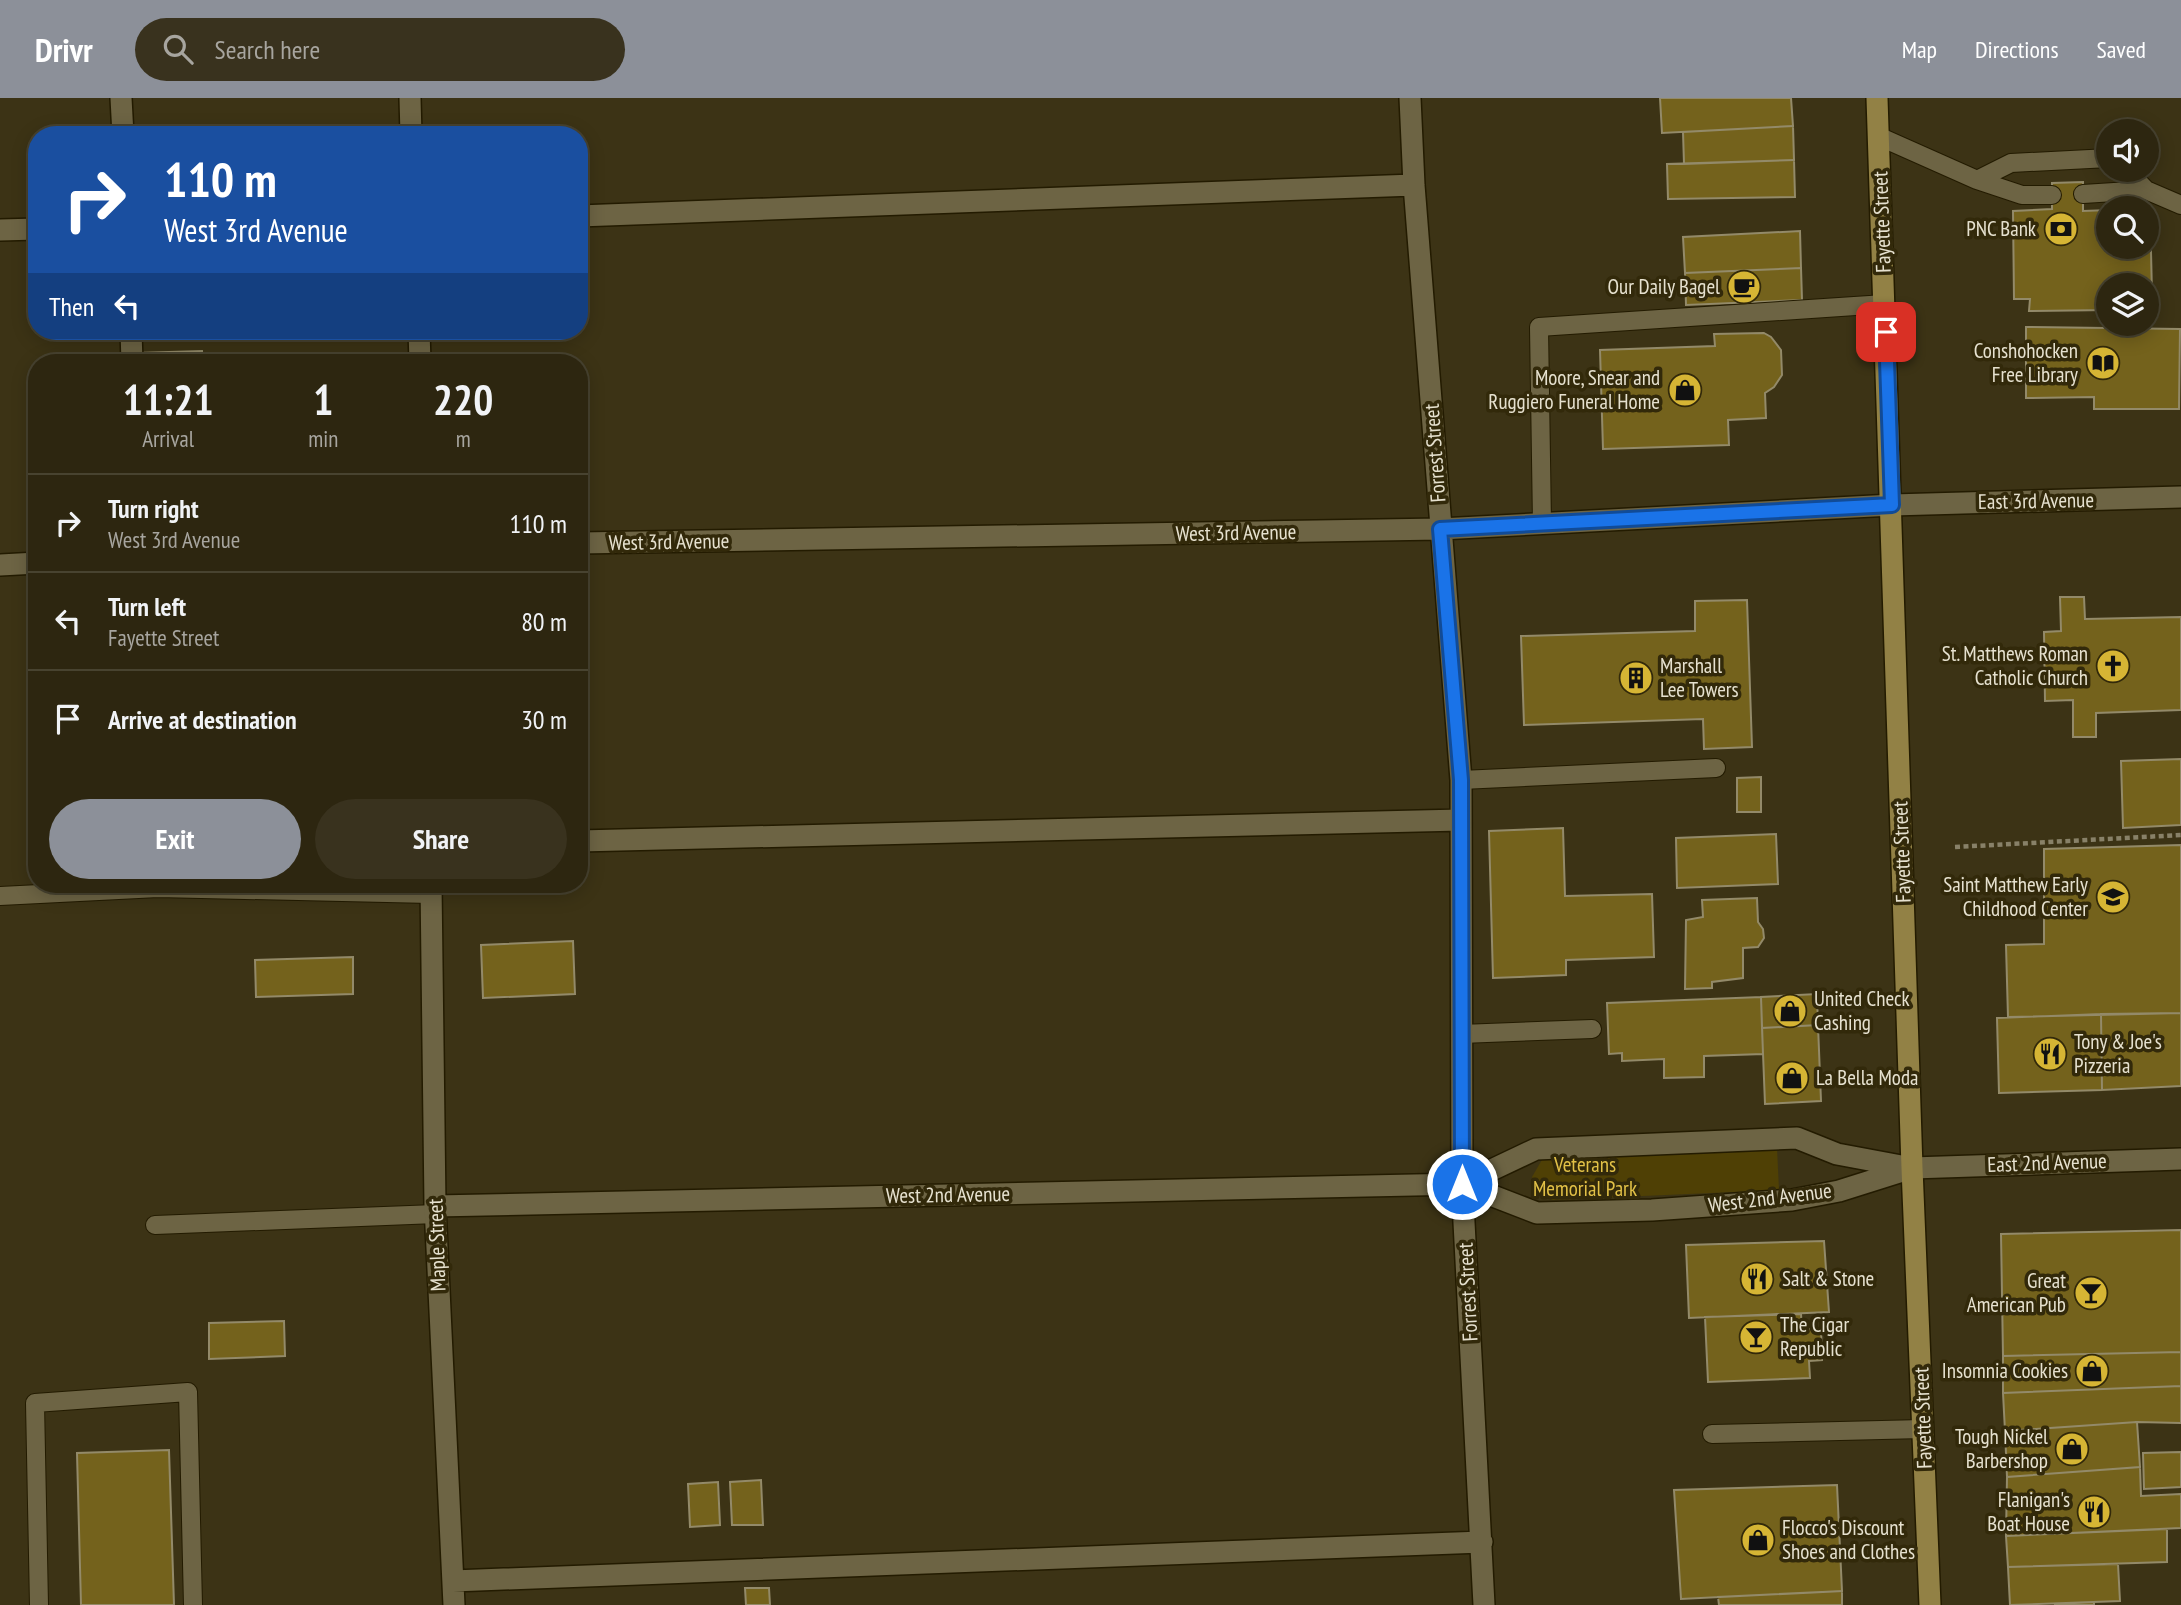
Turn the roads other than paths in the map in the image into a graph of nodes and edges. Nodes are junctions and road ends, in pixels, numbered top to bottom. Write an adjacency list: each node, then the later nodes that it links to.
1 (121, 98): 5 (street)
2 (410, 98): 6 (street)
3 (1410, 98): 11 (street, Forrest Street)
4 (1877, 98): 7 (main road, Fayette Street)
5 (123, 126)
6 (411, 126)
7 (1878, 136): 9 (lane); 19 (main road, Fayette Street)
8 (2096, 159): 9 (lane)
9 (1977, 180): 14 (lane)
10 (2138, 182): 12 (lane)
11 (1414, 185): 16 (street); 23 (street, Forrest Street)
12 (2146, 191): 13 (lane); 15 (lane)
13 (2083, 194)
14 (2052, 195)
15 (2181, 205)
16 (588, 216)
17 (28, 229): 18 (street)
18 (0, 230)
19 (1885, 304): 21 (main road, Fayette Street); 22 (lane)
20 (2181, 497): 21 (street, East 3rd Avenue)
21 (1892, 505): 22 (street, West 3rd Avenue); 37 (main road, Fayette Street)
22 (1542, 524): 23 (street, West 3rd Avenue)
23 (1440, 529): 24 (street, West 3rd Avenue); 28 (street, Forrest Street)
24 (588, 543)
25 (28, 563): 26 (street)
26 (0, 565)
27 (1716, 768): 28 (lane)
28 (1461, 780): 29 (street, Forrest Street)
29 (1461, 820): 30 (street); 35 (street, Forrest Street)
30 (588, 841)
31 (53, 893): 33 (lane)
32 (431, 893): 39 (street, Maple Street)
33 (0, 896)
34 (1592, 1029): 35 (lane)
35 (1461, 1034): 38 (street, Forrest Street)
36 (2181, 1158): 37 (street, East 2nd Avenue)
37 (1912, 1168): 38 (street, West 2nd Avenue); 38 (street, West 2nd Avenue); 41 (main road, Fayette Street)
38 (1462, 1184): 39 (street, West 2nd Avenue); 43 (street, Forrest Street)
39 (435, 1210): 40 (lane); 44 (street, Maple Street)
40 (155, 1225)
41 (1923, 1429): 42 (lane); 49 (main road, Fayette Street)
42 (1712, 1434)
43 (1482, 1542): 44 (street); 48 (street, Forrest Street)
44 (453, 1581): 47 (street, Maple Street)
45 (38, 1605): 46 (lane)
46 (193, 1605)
47 (454, 1605)
48 (1484, 1605)
49 (1930, 1605)

